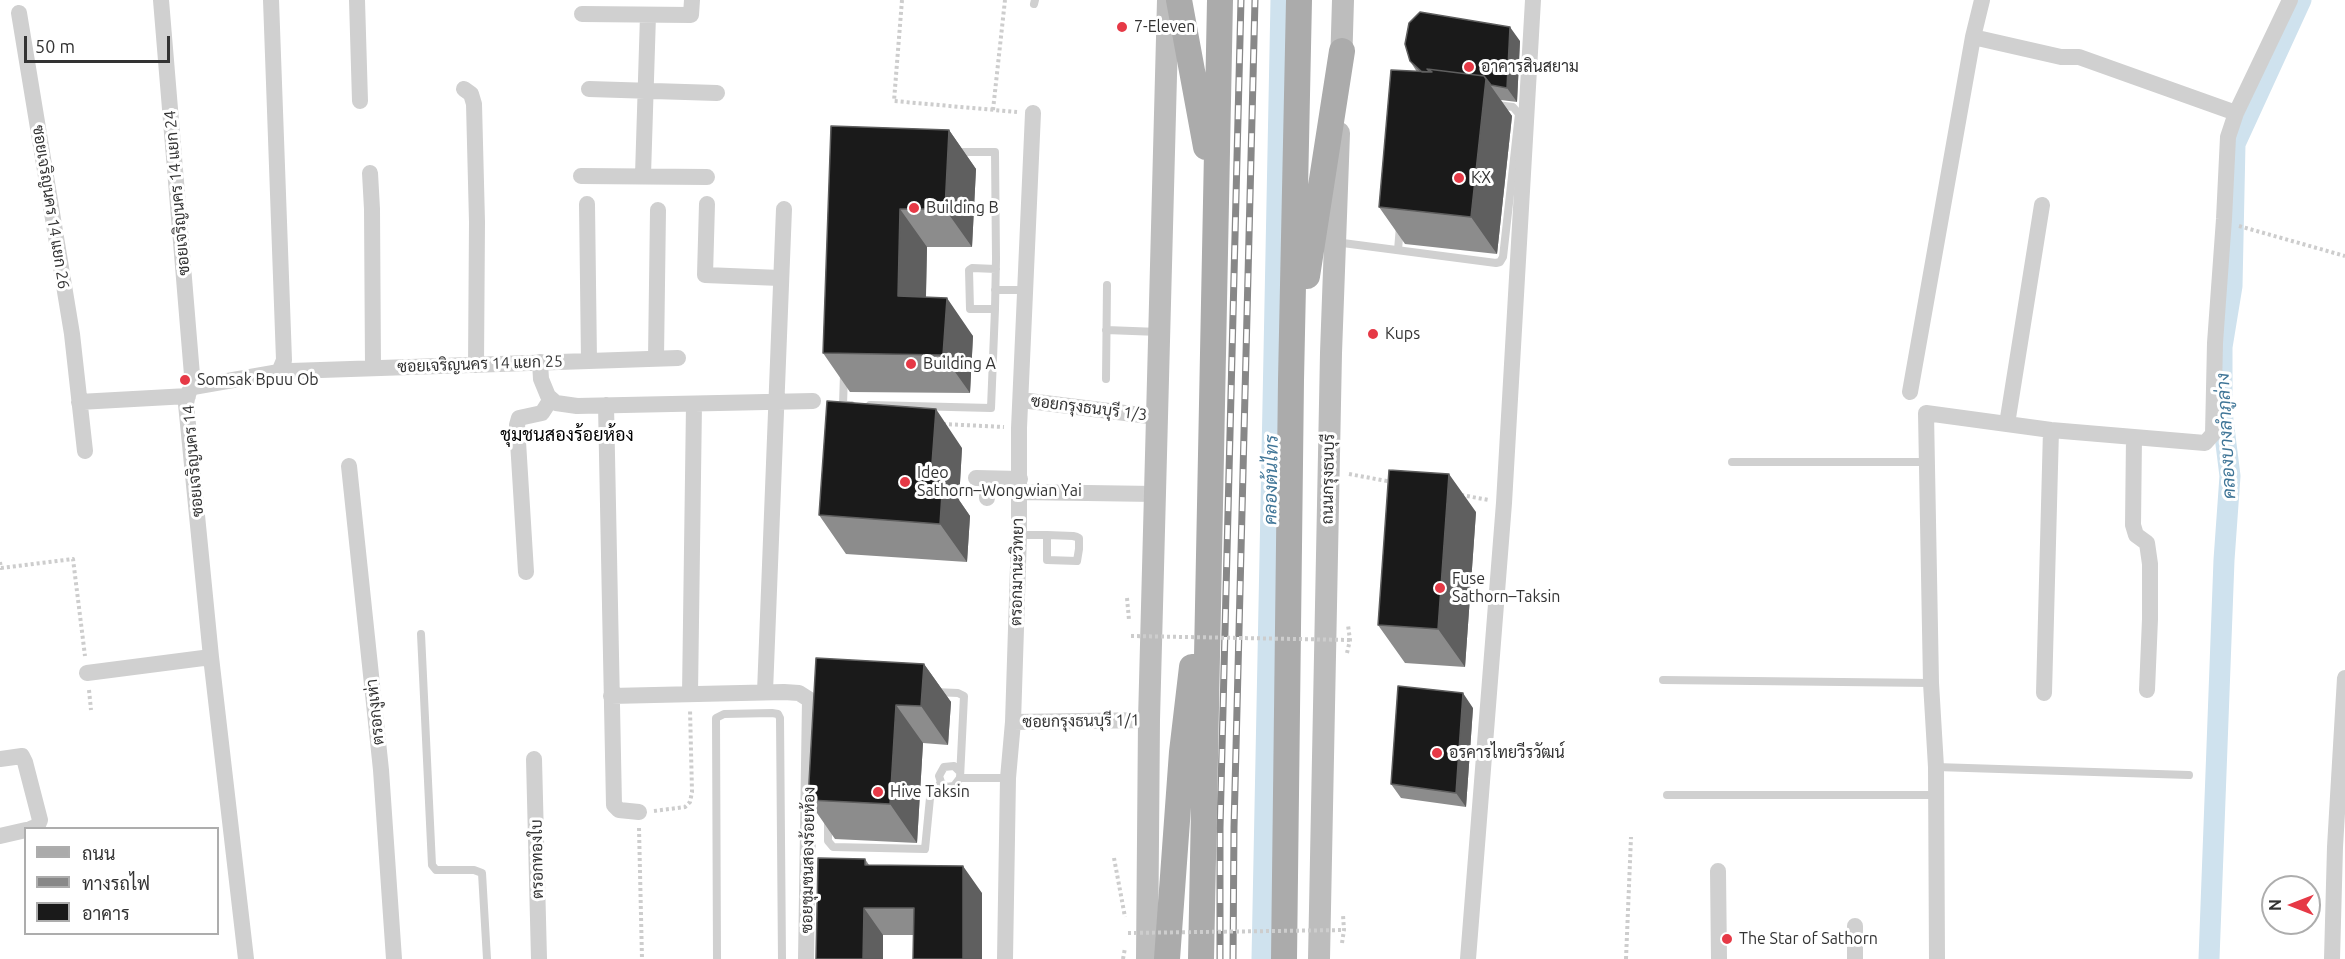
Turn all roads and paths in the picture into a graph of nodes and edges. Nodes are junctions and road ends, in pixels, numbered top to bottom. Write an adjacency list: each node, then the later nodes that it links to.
1 (161, 0): 63 (street, ซอยเจริญนคร 14 แยก 24)
2 (271, 0): 58 (street)
3 (357, 0): 24 (street)
4 (692, 0): 17 (street)
5 (902, 0): 26 (path)
6 (1005, 0): 26 (path)
7 (1168, 0): 52 (main road)
8 (1179, 0): 34 (main road)
9 (1220, 0): 34 (main road)
10 (1299, 0): 62 (main road)
11 (1344, 0): 19 (main road, ถนนกรุงธนบุรี)
12 (1533, 0): 86 (street)
13 (1982, 0): 18 (street)
14 (2289, 0): 28 (street)
15 (19, 13): 68 (street, ซอยเจริญนคร 14 แยก 26)
16 (582, 14): 17 (street)
17 (648, 15): 22 (street)
18 (1973, 37): 28 (street); 64 (street)
19 (1342, 51): 42 (main road, ถนนกรุงธนบุรี); 62 (main road)
20 (464, 89): 57 (street)
21 (589, 89): 22 (street)
22 (645, 91): 23 (street); 32 (street)
23 (717, 93)
24 (360, 100)
25 (1492, 105): 43 (lane)
26 (993, 110): 27 (path)
27 (1033, 113): 49 (street, ตรอกมานะวิทยา)
28 (2236, 113): 41 (street)
29 (947, 152): 45 (lane)
30 (370, 173): 59 (street)
31 (581, 176): 32 (street)
32 (643, 176): 33 (street)
33 (707, 177)
34 (1216, 194): 89 (main road)
35 (587, 204): 55 (street)
36 (707, 204): 46 (street)
37 (2042, 205): 73 (street)
38 (784, 209): 46 (street)
39 (658, 210): 53 (street)
40 (1401, 215): 43 (lane)
41 (2224, 219): 44 (path); 75 (street)
42 (1335, 242): 43 (lane); 80 (main road, ถนนกรุงธนบุรี)
43 (1398, 250)
44 (2345, 256)
45 (996, 269): 48 (lane); 50 (lane)
46 (780, 278): 69 (street)
47 (1107, 285): 51 (lane)
48 (995, 290): 49 (lane); 50 (lane)
49 (1025, 290): 66 (street, ตรอกมานะวิทยา)
50 (995, 309): 60 (lane)
51 (1106, 330): 52 (lane); 61 (lane)
52 (1159, 332): 72 (main road)
53 (656, 358): 54 (street, ซอยเจริญนคร 14 แยก 25); 55 (street, ซอยเจริญนคร 14 แยก 25)
54 (678, 358)
55 (589, 361): 56 (street, ซอยเจริญนคร 14 แยก 25)
56 (540, 362): 57 (street, ซอยเจริญนคร 14 แยก 25); 65 (street)
57 (476, 365): 59 (street, ซอยเจริญนคร 14 แยก 25)
58 (283, 368): 59 (street, ซอยเจริญนคร 14 แยก 25); 63 (street, ซอยเจริญนคร 14)
59 (373, 368)
60 (844, 370)
61 (1106, 379)
62 (1291, 380): 121 (main road)
63 (190, 392): 68 (street); 95 (street, ซอยเจริญนคร 14)
64 (1910, 392)
65 (551, 399): 71 (street); 91 (street)
66 (1021, 400): 72 (street, ซอยกรุงธนบุรี 1/3); 82 (street, ตรอกมานะวิทยา)
67 (813, 401): 69 (street)
68 (79, 402): 76 (street, ซอยเจริญนคร 14 แยก 26)
69 (775, 402): 70 (street); 101 (street)
70 (694, 404): 71 (street); 104 (street)
71 (606, 405): 105 (street)
72 (1157, 417): 83 (main road)
73 (2007, 424): 74 (street); 78 (street)
74 (2051, 429): 75 (street); 103 (street)
75 (2134, 437): 100 (street)
76 (85, 451)
77 (1732, 462): 78 (lane)
78 (1927, 462): 99 (street)
79 (349, 466): 130 (street, ตรอกงูเห่า)
80 (1329, 470): 81 (path); 143 (main road, ถนนกรุงธนบุรี)
81 (1393, 482)
82 (1019, 486): 83 (street); 85 (street); 87 (street, ตรอกมานะวิทยา)
83 (1155, 494): 107 (main road)
84 (1460, 495): 86 (path)
85 (987, 498)
86 (1504, 503): 144 (street)
87 (1019, 535): 88 (lane); 108 (street, ตรอกมานะวิทยา)
88 (1047, 535): 88 (lane)
89 (1209, 560): 139 (main road); 140 (main road)
90 (0, 562): 96 (path)
91 (526, 572)
92 (421, 634): 131 (lane)
93 (1131, 636): 94 (path, bridge)
94 (1350, 640)
95 (211, 657): 96 (street); 129 (street, ซอยเจริญนคร 14)
96 (87, 673): 106 (path)
97 (2345, 678): 149 (street)
98 (1663, 680): 99 (lane)
99 (1931, 683): 111 (street)
100 (2147, 690)
101 (765, 692): 104 (street, ซอยชุมชนสองร้อยห้อง); 136 (street, ซอยชุมชนสองร้อยห้อง)
102 (922, 692): 112 (lane)
103 (2044, 693)
104 (690, 694): 105 (street, ซอยชุมชนสองร้อยห้อง); 118 (path)
105 (611, 696): 118 (street)
106 (91, 710)
107 (1149, 720): 108 (street, ซอยกรุงธนบุรี 1/1); 138 (main road)
108 (1013, 722): 114 (street, ตรอกมานะวิทยา)
109 (0, 759): 120 (street)
110 (534, 759): 132 (street, ตรอกทองใบ)
111 (1936, 767): 113 (lane); 117 (street)
112 (960, 774): 114 (lane); 115 (lane); 115 (lane)
113 (2189, 775)
114 (1008, 778): 137 (street, ตรอกมานะวิทยา)
115 (941, 782): 119 (lane)
116 (1667, 795): 117 (lane)
117 (1936, 795): 148 (street)
118 (639, 812): 133 (path)
119 (828, 814)
120 (37, 827)
121 (1285, 828): 141 (main road); 142 (main road)
122 (24, 830): 123 (street)
123 (0, 836)
124 (1631, 837): 145 (path)
125 (1114, 858): 128 (path, bridge)
126 (1718, 871): 146 (street)
127 (1855, 926): 147 (street)
128 (1344, 930)
129 (246, 959)
130 (394, 959)
131 (487, 959)
132 (539, 959)
133 (642, 959)
134 (717, 959): 135 (lane)
135 (782, 959)
136 (806, 959)
137 (1005, 959)
138 (1147, 959)
139 (1167, 959)
140 (1201, 959)
141 (1284, 959)
142 (1296, 959)
143 (1319, 959)
144 (1468, 959)
145 (1626, 959)
146 (1719, 959)
147 (1855, 959)
148 (1937, 959)
149 (2332, 959)

